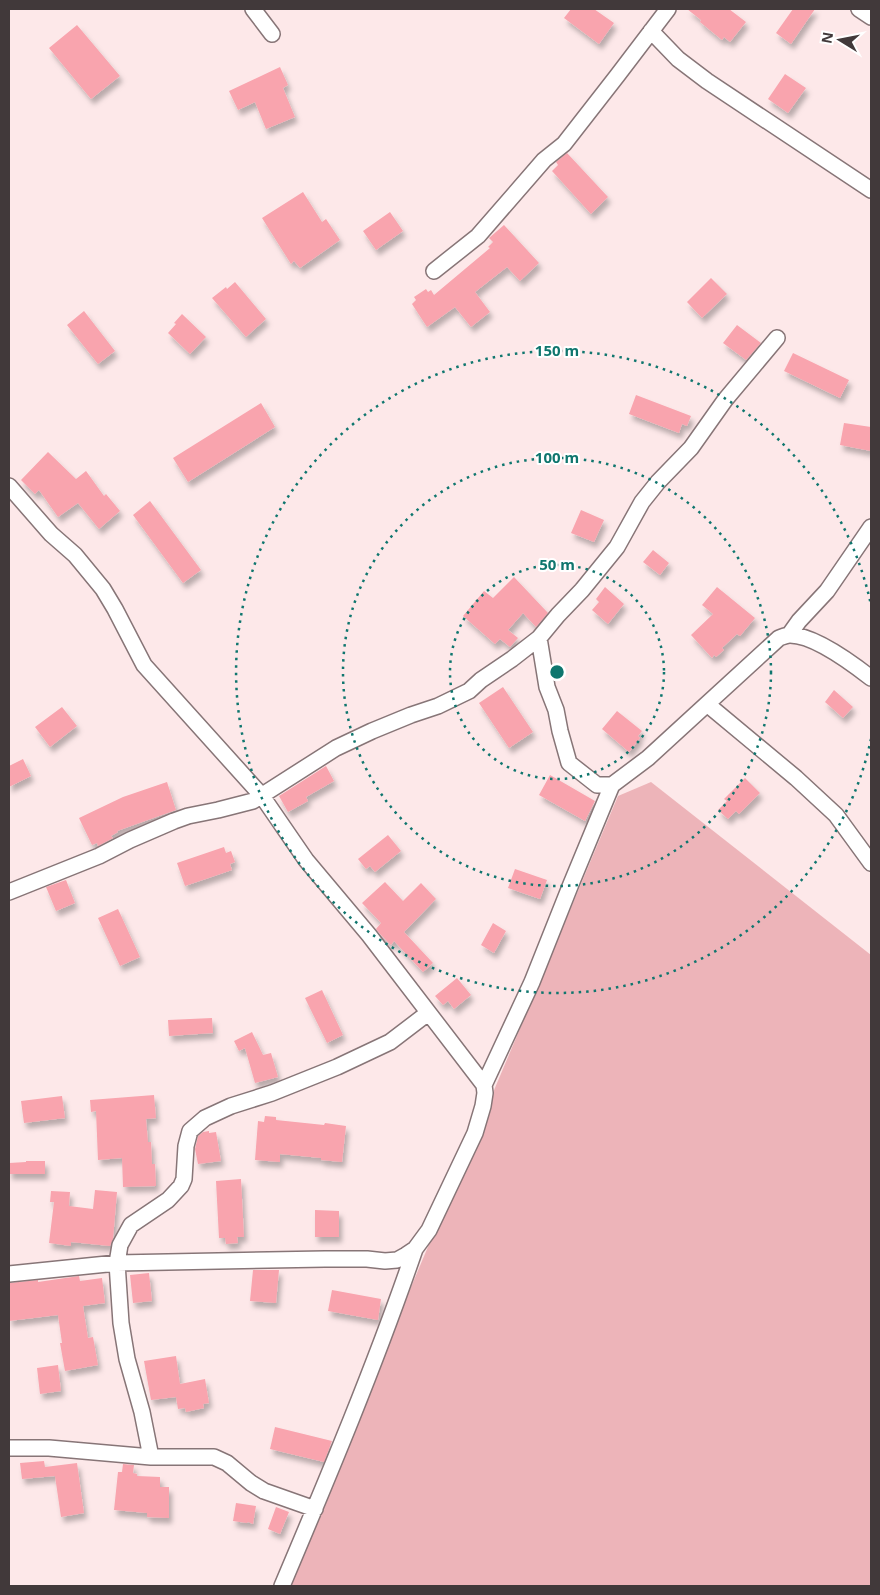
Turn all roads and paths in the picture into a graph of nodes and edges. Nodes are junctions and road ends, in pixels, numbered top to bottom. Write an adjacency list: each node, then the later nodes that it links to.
1 (253, 9): 6 (street)
2 (668, 9): 5 (street)
3 (859, 9): 4 (street)
4 (871, 17)
5 (651, 31): 7 (street); 8 (street)
6 (272, 34)
7 (871, 190)
8 (434, 271)
9 (777, 338): 13 (street)
10 (9, 486): 17 (street)
11 (871, 528): 12 (street)
12 (789, 635): 14 (street); 15 (street)
13 (538, 638): 16 (street); 17 (street)
14 (871, 678)
15 (707, 704): 16 (street); 18 (street)
16 (612, 785): 21 (street)
17 (262, 796): 19 (street); 20 (street)
18 (871, 863)
19 (9, 892)
20 (428, 1013): 21 (street); 23 (street)
21 (484, 1085): 22 (street)
22 (415, 1249): 23 (street); 27 (street)
23 (117, 1263): 24 (street); 26 (street)
24 (9, 1274)
25 (9, 1448): 26 (street)
26 (151, 1457): 27 (street)
27 (315, 1509): 28 (street)
28 (282, 1586)

